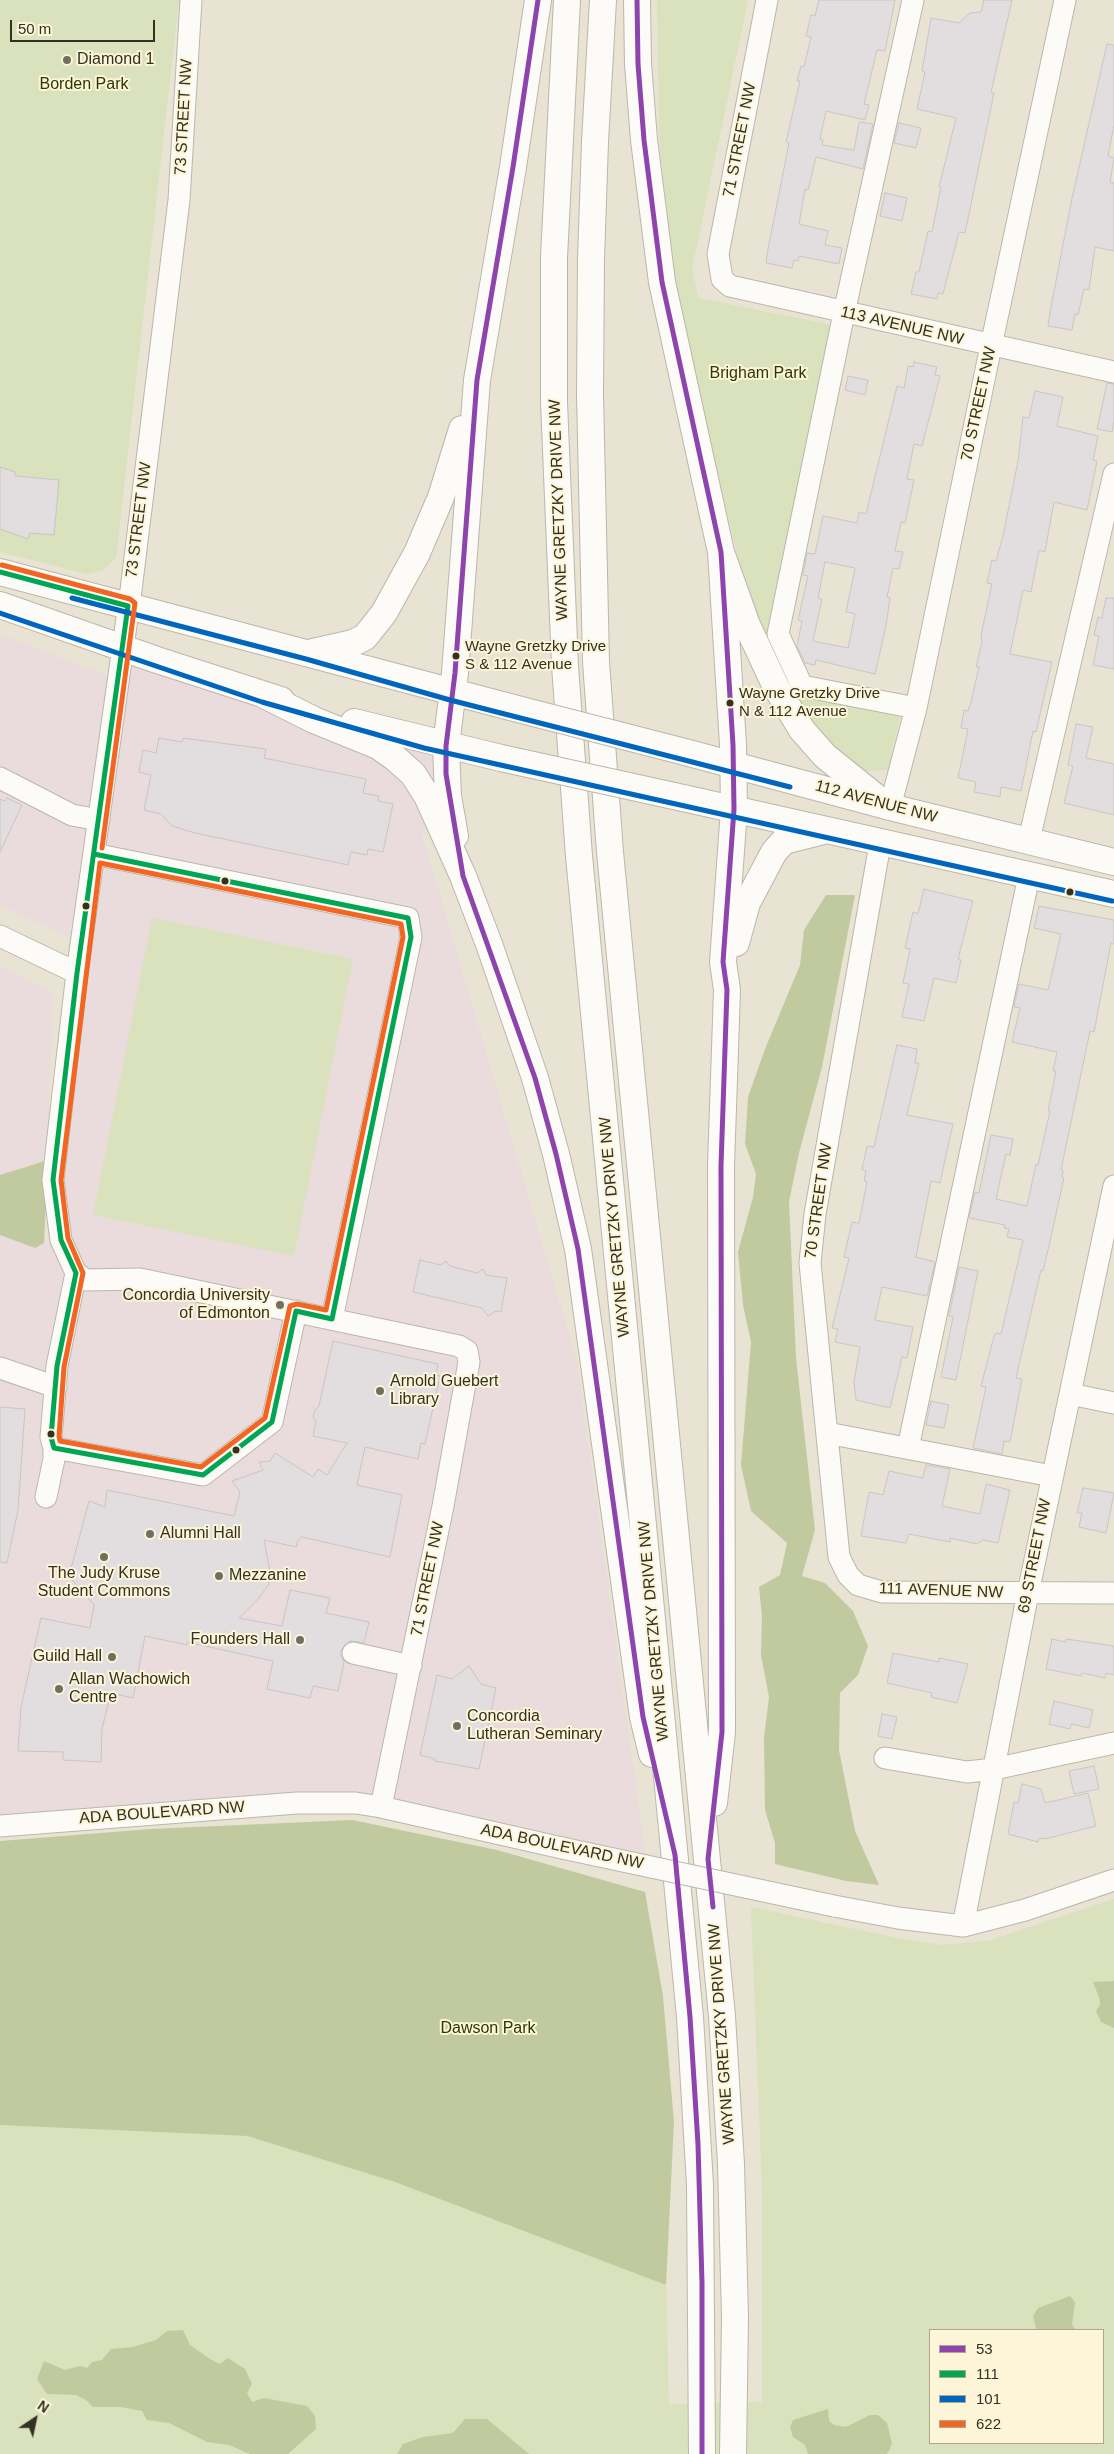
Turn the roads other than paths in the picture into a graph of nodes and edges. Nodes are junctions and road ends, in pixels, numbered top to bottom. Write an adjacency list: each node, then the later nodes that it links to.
1 (191, 0): 18 (street, 73 STREET NW)
2 (538, 0): 13 (main road)
3 (567, 0): 64 (main road, WAYNE GRETZKY DRIVE NW)
4 (603, 0): 65 (main road, WAYNE GRETZKY DRIVE NW)
5 (637, 0): 15 (main road)
6 (768, 0): 9 (street, 71 STREET NW)
7 (913, 0): 10 (street)
8 (1065, 0): 11 (street, 70 STREET NW)
9 (722, 280): 10 (street, 113 AVENUE NW)
10 (844, 313): 11 (street, 113 AVENUE NW); 23 (street)
11 (991, 346): 12 (street, 113 AVENUE NW); 23 (street, 70 STREET NW)
12 (1114, 372)
13 (477, 380): 20 (main road); 21 (main road)
14 (1114, 474): 31 (street)
15 (722, 552): 25 (main road); 27 (main road)
16 (0, 572): 18 (main road, 112 AVENUE NW)
17 (0, 605): 19 (main road)
18 (128, 606): 19 (street, 73 STREET NW); 20 (main road, 112 AVENUE NW)
19 (123, 648): 22 (main road); 29 (street, 73 STREET NW)
20 (308, 652): 21 (main road, 112 AVENUE NW)
21 (452, 693): 24 (main road); 25 (main road, 112 AVENUE NW, bridge)
22 (264, 695): 24 (main road); 35 (main road)
23 (916, 708): 27 (street, 70 STREET NW)
24 (446, 746): 28 (main road, bridge); 35 (main road)
25 (733, 764): 27 (main road, 112 AVENUE NW); 28 (main road)
26 (0, 778): 29 (street)
27 (889, 806): 31 (main road, 112 AVENUE NW)
28 (734, 809): 30 (main road); 40 (main road)
29 (99, 820): 33 (street, 73 STREET NW)
30 (824, 831): 32 (main road); 40 (main road)
31 (1029, 840): 34 (main road, 112 AVENUE NW)
32 (880, 844): 36 (main road); 49 (street, 70 STREET NW)
33 (94, 854): 39 (street, 73 STREET NW); 44 (street)
34 (1114, 862)
35 (463, 876): 64 (main road)
36 (1029, 876): 37 (main road); 51 (street)
37 (1114, 894)
38 (0, 936): 39 (street)
39 (78, 973): 42 (street, 73 STREET NW)
40 (727, 990): 65 (main road)
41 (1114, 1186): 47 (street, 69 STREET NW)
42 (76, 1273): 43 (street); 46 (street)
43 (296, 1311): 44 (street); 50 (street)
44 (332, 1319): 58 (street, 71 STREET NW)
45 (0, 1368): 46 (street)
46 (56, 1387): 50 (street)
47 (1070, 1394): 48 (street); 52 (street, 69 STREET NW)
48 (1114, 1402)
49 (827, 1432): 51 (street); 54 (street, 70 STREET NW)
50 (54, 1448): 53 (street)
51 (908, 1448): 52 (street)
52 (1052, 1476): 55 (street, 69 STREET NW)
53 (46, 1497)
54 (858, 1584): 55 (street, 111 AVENUE NW)
55 (1028, 1592): 56 (street, 111 AVENUE NW); 61 (street, 69 STREET NW)
56 (1114, 1593)
57 (353, 1653): 58 (street)
58 (411, 1666): 62 (street, 71 STREET NW)
59 (1114, 1744): 61 (street)
60 (885, 1758): 61 (street)
61 (994, 1769): 67 (street, 69 STREET NW)
62 (381, 1807): 63 (street, ADA BOULEVARD NW); 67 (street, ADA BOULEVARD NW, bridge)
63 (0, 1826)
64 (675, 1855): 68 (main road, WAYNE GRETZKY DRIVE NW)
65 (708, 1859): 69 (main road, WAYNE GRETZKY DRIVE NW)
66 (1114, 1880): 67 (street, ADA BOULEVARD NW)
67 (963, 1926)
68 (702, 2454)
69 (732, 2454)

